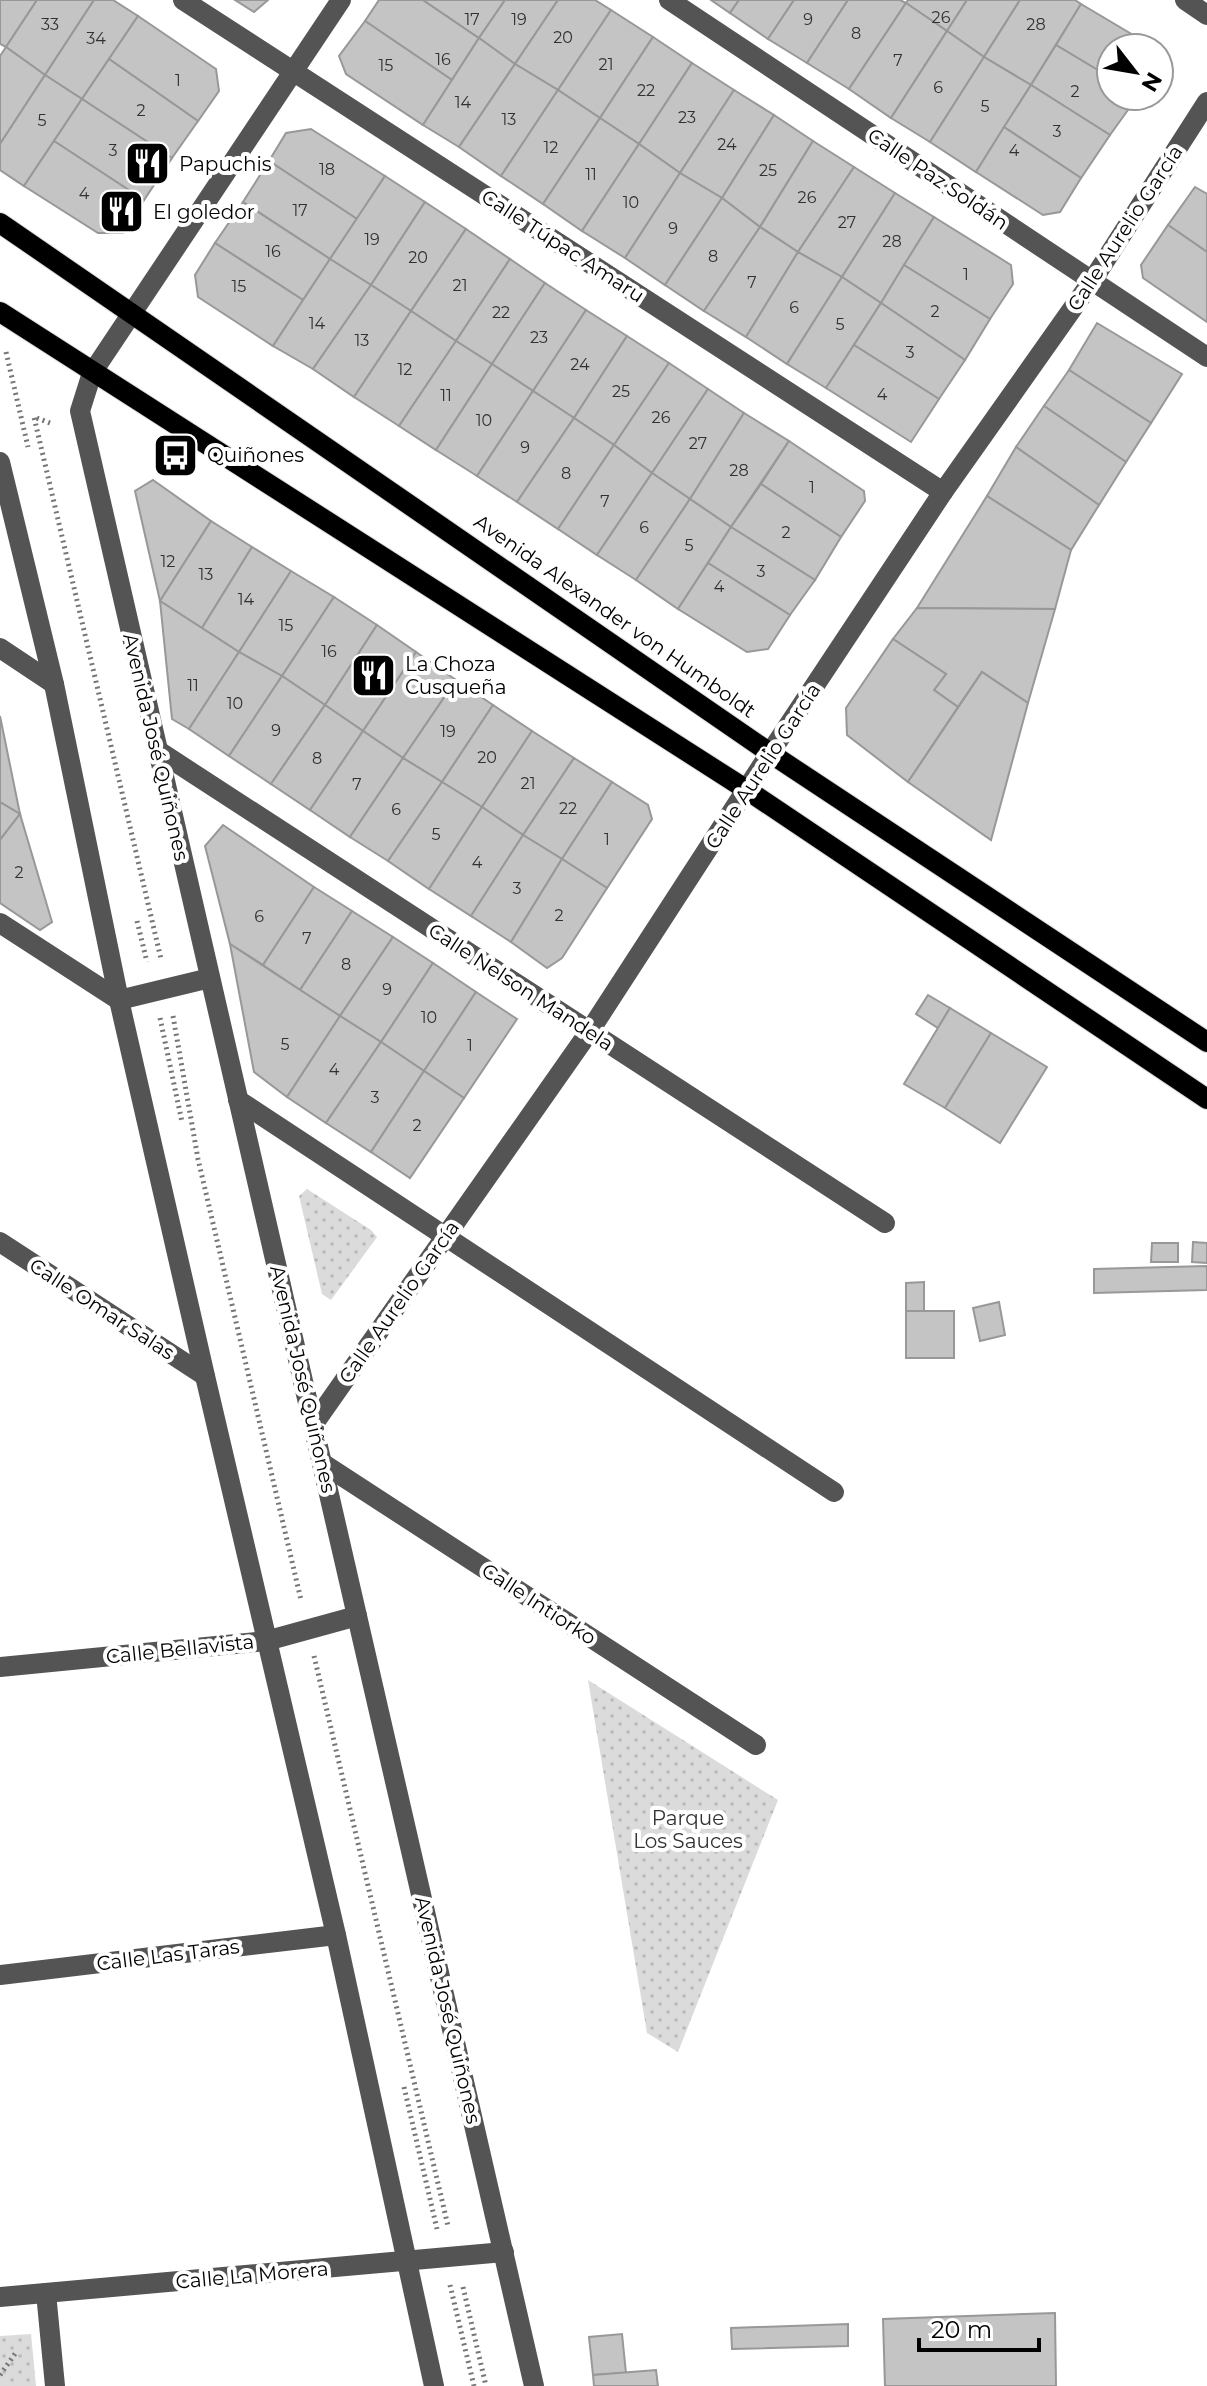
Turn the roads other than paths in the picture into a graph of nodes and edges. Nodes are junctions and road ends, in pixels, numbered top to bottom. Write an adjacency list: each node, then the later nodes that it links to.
1 (183, 0): 6 (street, Calle Túpac Amaru)
2 (341, 0): 6 (street, Avenida José Quiñones)
3 (669, 0): 9 (street, Calle Paz Soldán)
4 (1185, 0): 5 (street)
5 (1207, 15)
6 (294, 72): 11 (street, Avenida José Quiñones); 15 (street, Calle Túpac Amaru)
7 (1207, 102): 9 (street, Calle Aurelio García)
8 (0, 223): 11 (main road, Avenida Alexander von Humboldt)
9 (1092, 281): 12 (street, Calle Paz Soldán); 15 (street, Calle Aurelio García)
10 (0, 312): 13 (main road)
11 (134, 313): 13 (street, Avenida José Quiñones); 20 (main road, Avenida Alexander von Humboldt)
12 (1207, 357)
13 (92, 373): 19 (street, Avenida José Quiñones); 21 (main road)
14 (0, 462): 16 (street)
15 (943, 492): 20 (street, Calle Aurelio García)
16 (4, 496): 18 (street)
17 (0, 648): 18 (street)
18 (54, 684): 24 (street)
19 (157, 750): 23 (street, Avenida José Quiñones); 25 (street, Calle Nelson Mandela)
20 (770, 753): 21 (street, Calle Aurelio García); 26 (main road, Avenida Alexander von Humboldt)
21 (747, 790): 25 (street, Calle Aurelio García); 27 (main road)
22 (0, 923): 24 (street)
23 (210, 978): 24 (street); 28 (street, Avenida José Quiñones)
24 (119, 1000): 32 (street)
25 (589, 1032): 29 (street, Calle Nelson Mandela); 30 (street, Calle Aurelio García)
26 (1207, 1042)
27 (1207, 1099)
28 (238, 1100): 30 (street); 33 (street, Avenida José Quiñones)
29 (885, 1223)
30 (444, 1237): 33 (street, Calle Aurelio García); 35 (street)
31 (3, 1250): 32 (street, Calle Omar Salas)
32 (205, 1376): 37 (street)
33 (313, 1425): 34 (street, Avenida José Quiñones)
34 (322, 1463): 36 (street, Avenida José Quiñones); 39 (street, Calle Intiorko)
35 (834, 1492)
36 (357, 1616): 37 (street, Calle Bellavista); 42 (street, Avenida José Quiñones)
37 (266, 1641): 38 (street, Calle Bellavista); 40 (street)
38 (0, 1667)
39 (756, 1745)
40 (336, 1935): 41 (street, Calle Las Taras); 43 (street)
41 (0, 1975)
42 (504, 2252): 43 (street, Calle La Morera); 48 (street, Avenida José Quiñones)
43 (408, 2261): 44 (street, Calle La Morera); 47 (street)
44 (46, 2293): 45 (street, Calle La Morera); 46 (street)
45 (0, 2297)
46 (55, 2386)
47 (434, 2386)
48 (534, 2386)

